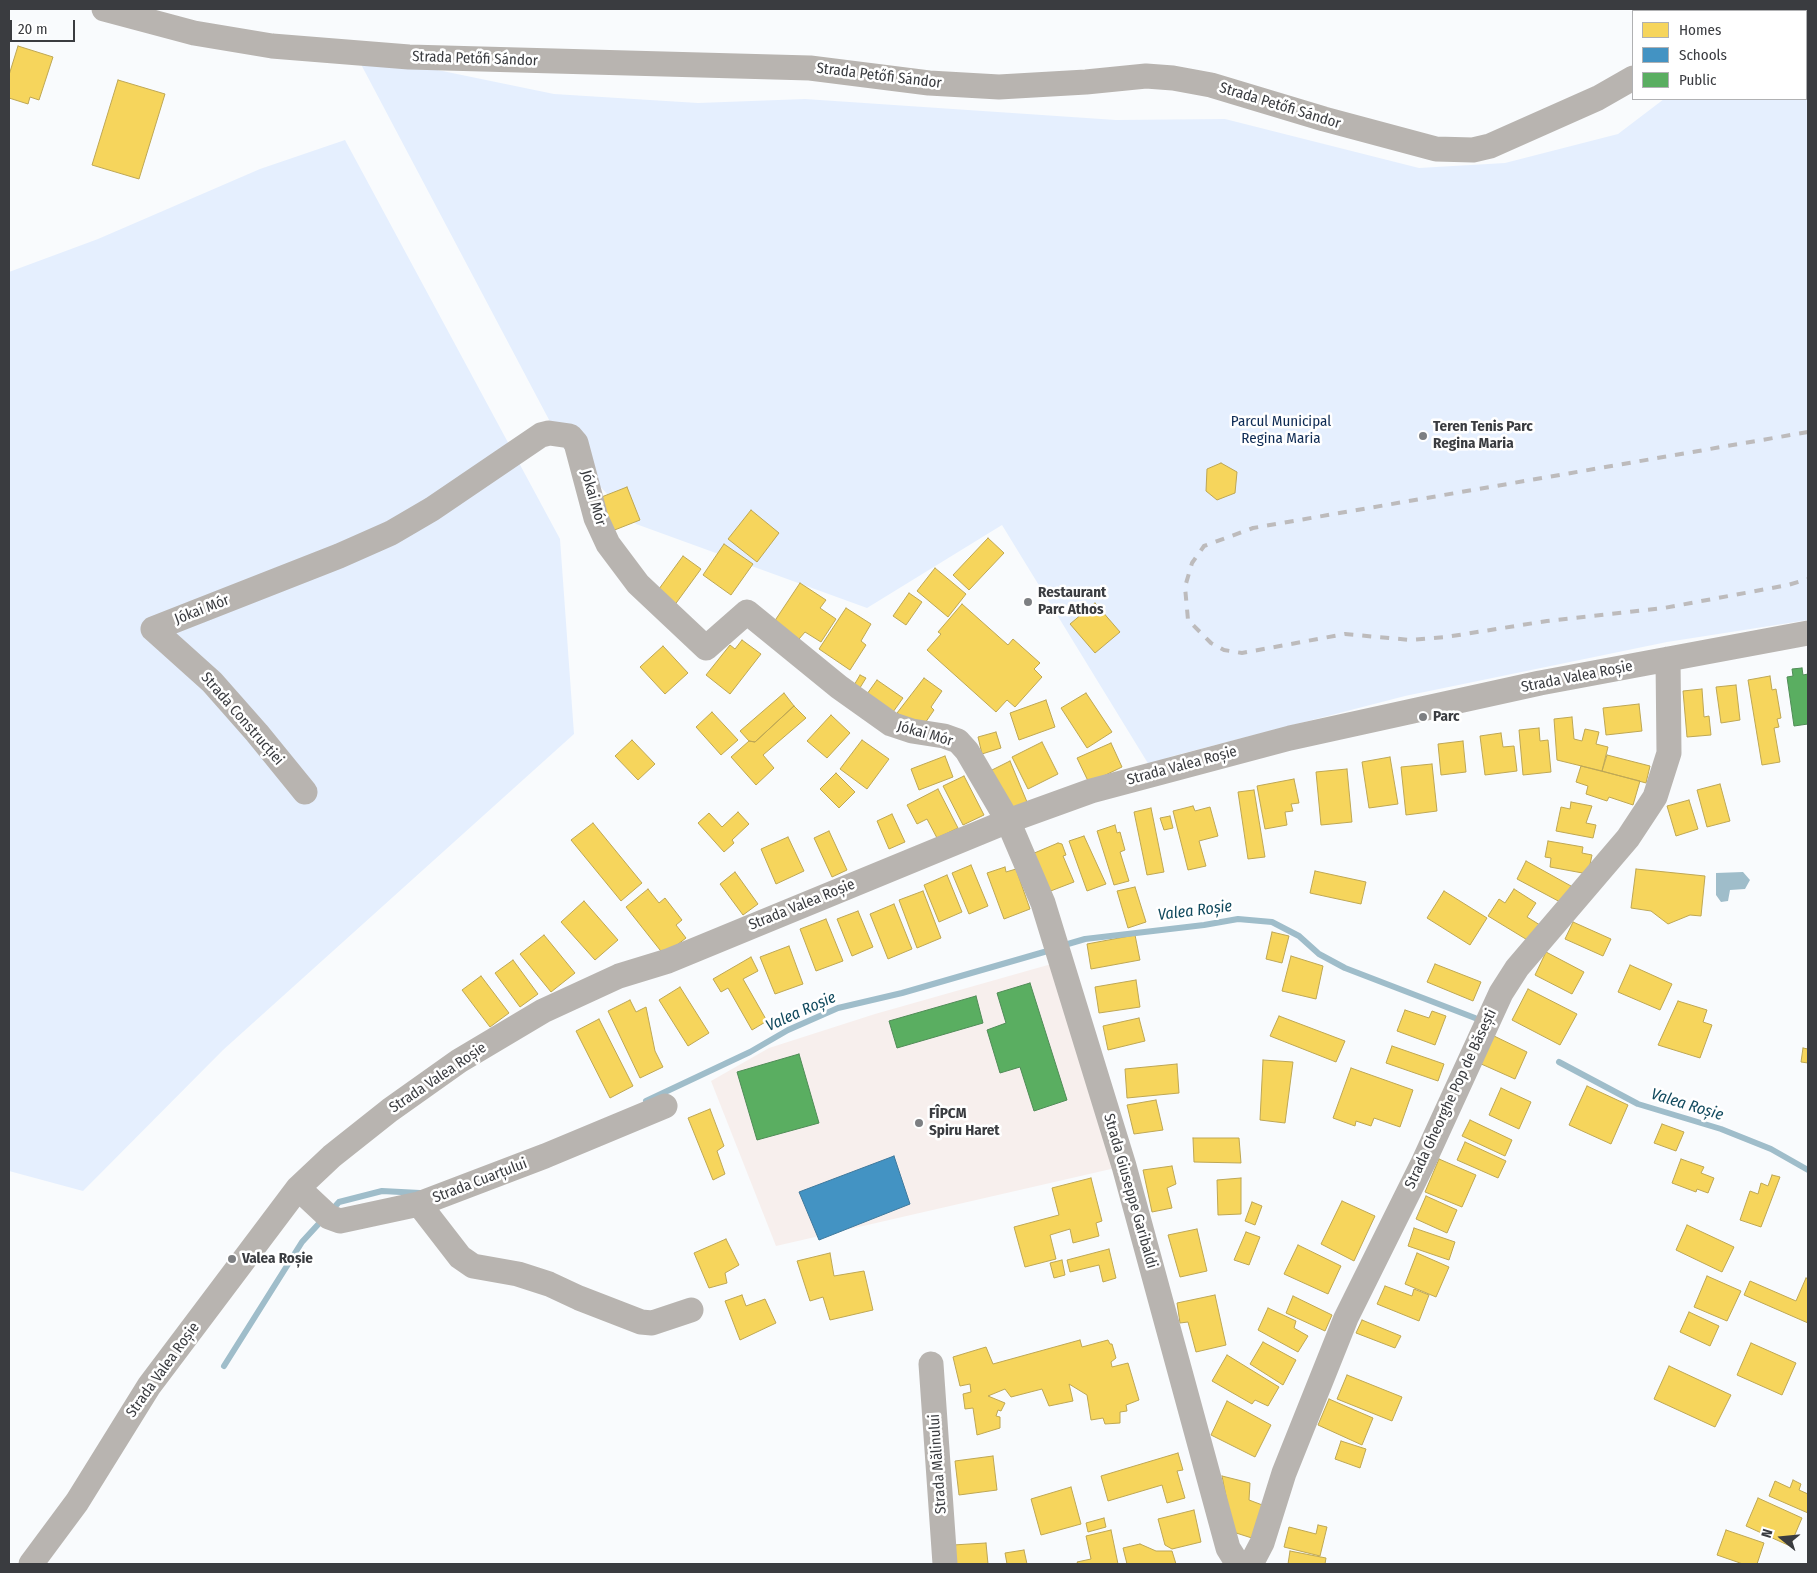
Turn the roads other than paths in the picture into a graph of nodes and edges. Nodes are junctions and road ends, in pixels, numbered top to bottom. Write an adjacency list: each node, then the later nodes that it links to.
1 (104, 9): 2 (street, Strada Petőfi Sándor)
2 (1632, 79)
3 (153, 629): 6 (street, Strada Construcției); 7 (street, Jókai Mór)
4 (1808, 633): 5 (street, Strada Valea Roșie)
5 (1668, 659): 7 (street, Strada Valea Roșie); 16 (street, Strada Gheorghe Pop de Băsești)
6 (305, 792)
7 (1008, 821): 9 (street, Strada Valea Roșie); 15 (street, Strada Giuseppe Garibaldi)
8 (665, 1106): 10 (street, Strada Cuarțului)
9 (298, 1188): 10 (street, Strada Cuarțului); 13 (street, Strada Valea Roșie)
10 (420, 1204): 11 (street)
11 (691, 1310)
12 (931, 1364): 14 (street, Strada Mălinului)
13 (31, 1564)
14 (945, 1564)
15 (1238, 1564)
16 (1251, 1564)

